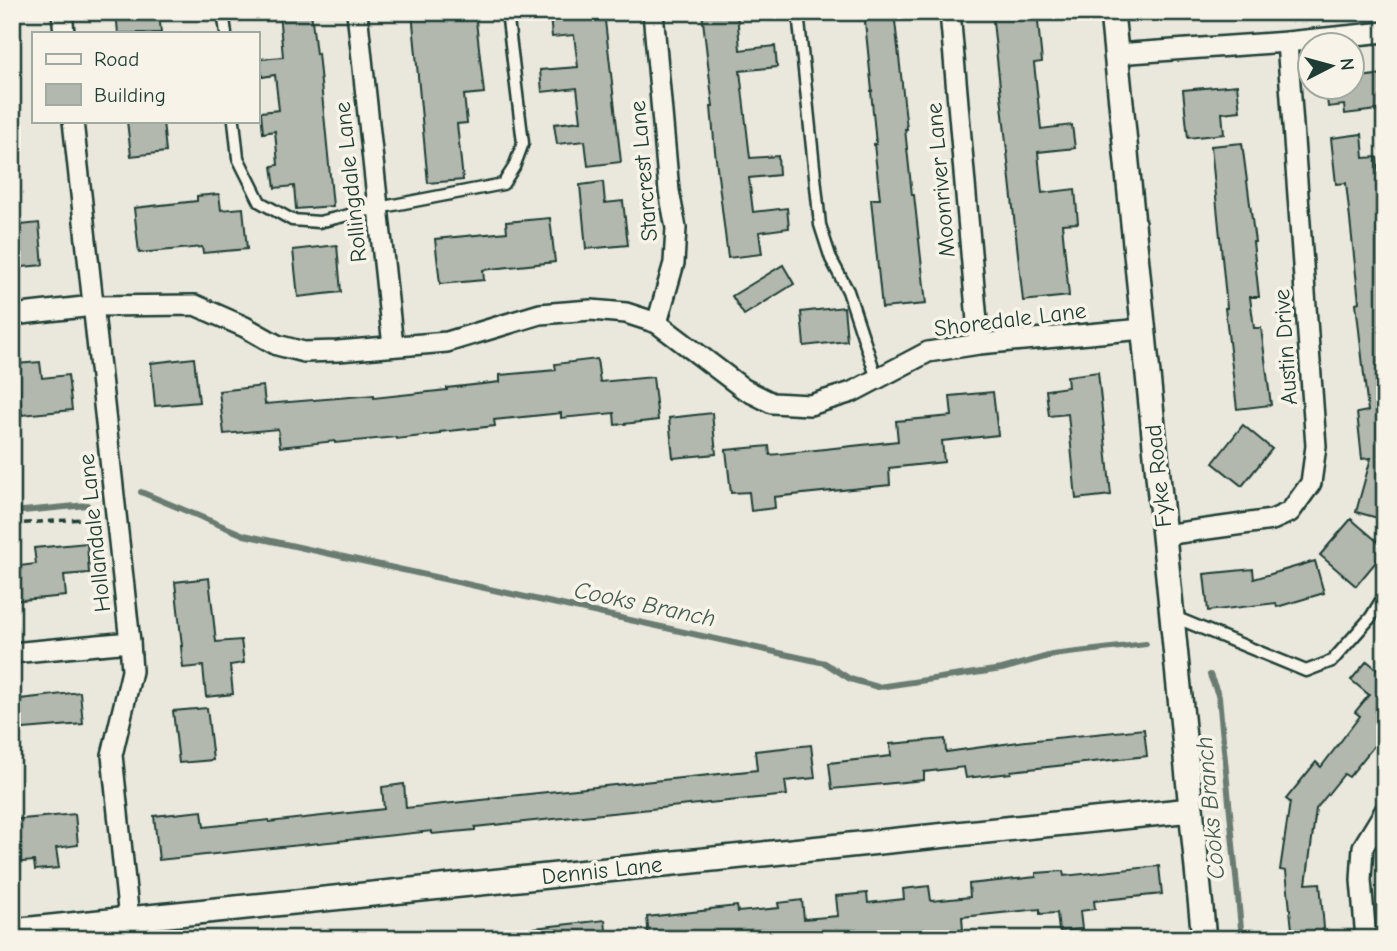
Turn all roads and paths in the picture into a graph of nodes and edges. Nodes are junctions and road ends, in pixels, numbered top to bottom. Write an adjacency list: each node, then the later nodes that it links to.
1 (62, 12): 9 (street)
2 (223, 12): 10 (lane)
3 (357, 12): 16 (street, Rollingdale Lane)
4 (507, 12): 16 (lane)
5 (653, 12): 19 (street, Starcrest Lane)
6 (798, 12): 23 (lane)
7 (950, 12): 21 (street, Moonriver Lane)
8 (1112, 12): 13 (street, Fyke Road)
9 (64, 32)
10 (226, 32)
11 (1385, 32): 12 (street)
12 (1287, 42): 13 (street); 26 (street, Austin Drive)
13 (1116, 54): 20 (street, Fyke Road)
14 (73, 122): 17 (street, Hollandale Lane)
15 (234, 122): 16 (lane)
16 (378, 208): 22 (street, Rollingdale Lane)
17 (93, 306): 18 (street, Shoredale Lane); 22 (street, Shoredale Lane); 24 (street, Hollandale Lane)
18 (12, 315)
19 (657, 323): 22 (street, Shoredale Lane); 23 (street, Shoredale Lane)
20 (1143, 329): 21 (street, Shoredale Lane); 26 (street, Fyke Road)
21 (979, 344): 23 (street, Shoredale Lane)
22 (393, 346)
23 (877, 379)
24 (116, 517): 25 (path); 29 (street, Hollandale Lane)
25 (12, 524)
26 (1164, 535): 28 (street, Fyke Road)
27 (1385, 594): 28 (lane)
28 (1172, 616): 31 (street, Fyke Road)
29 (130, 642): 30 (street); 33 (street, Hollandale Lane)
30 (12, 653)
31 (1191, 810): 33 (street, Dennis Lane); 35 (street, Fyke Road)
32 (1385, 811): 36 (street)
33 (130, 929): 34 (street, Dennis Lane)
34 (12, 931)
35 (1203, 939)
36 (1366, 939)

